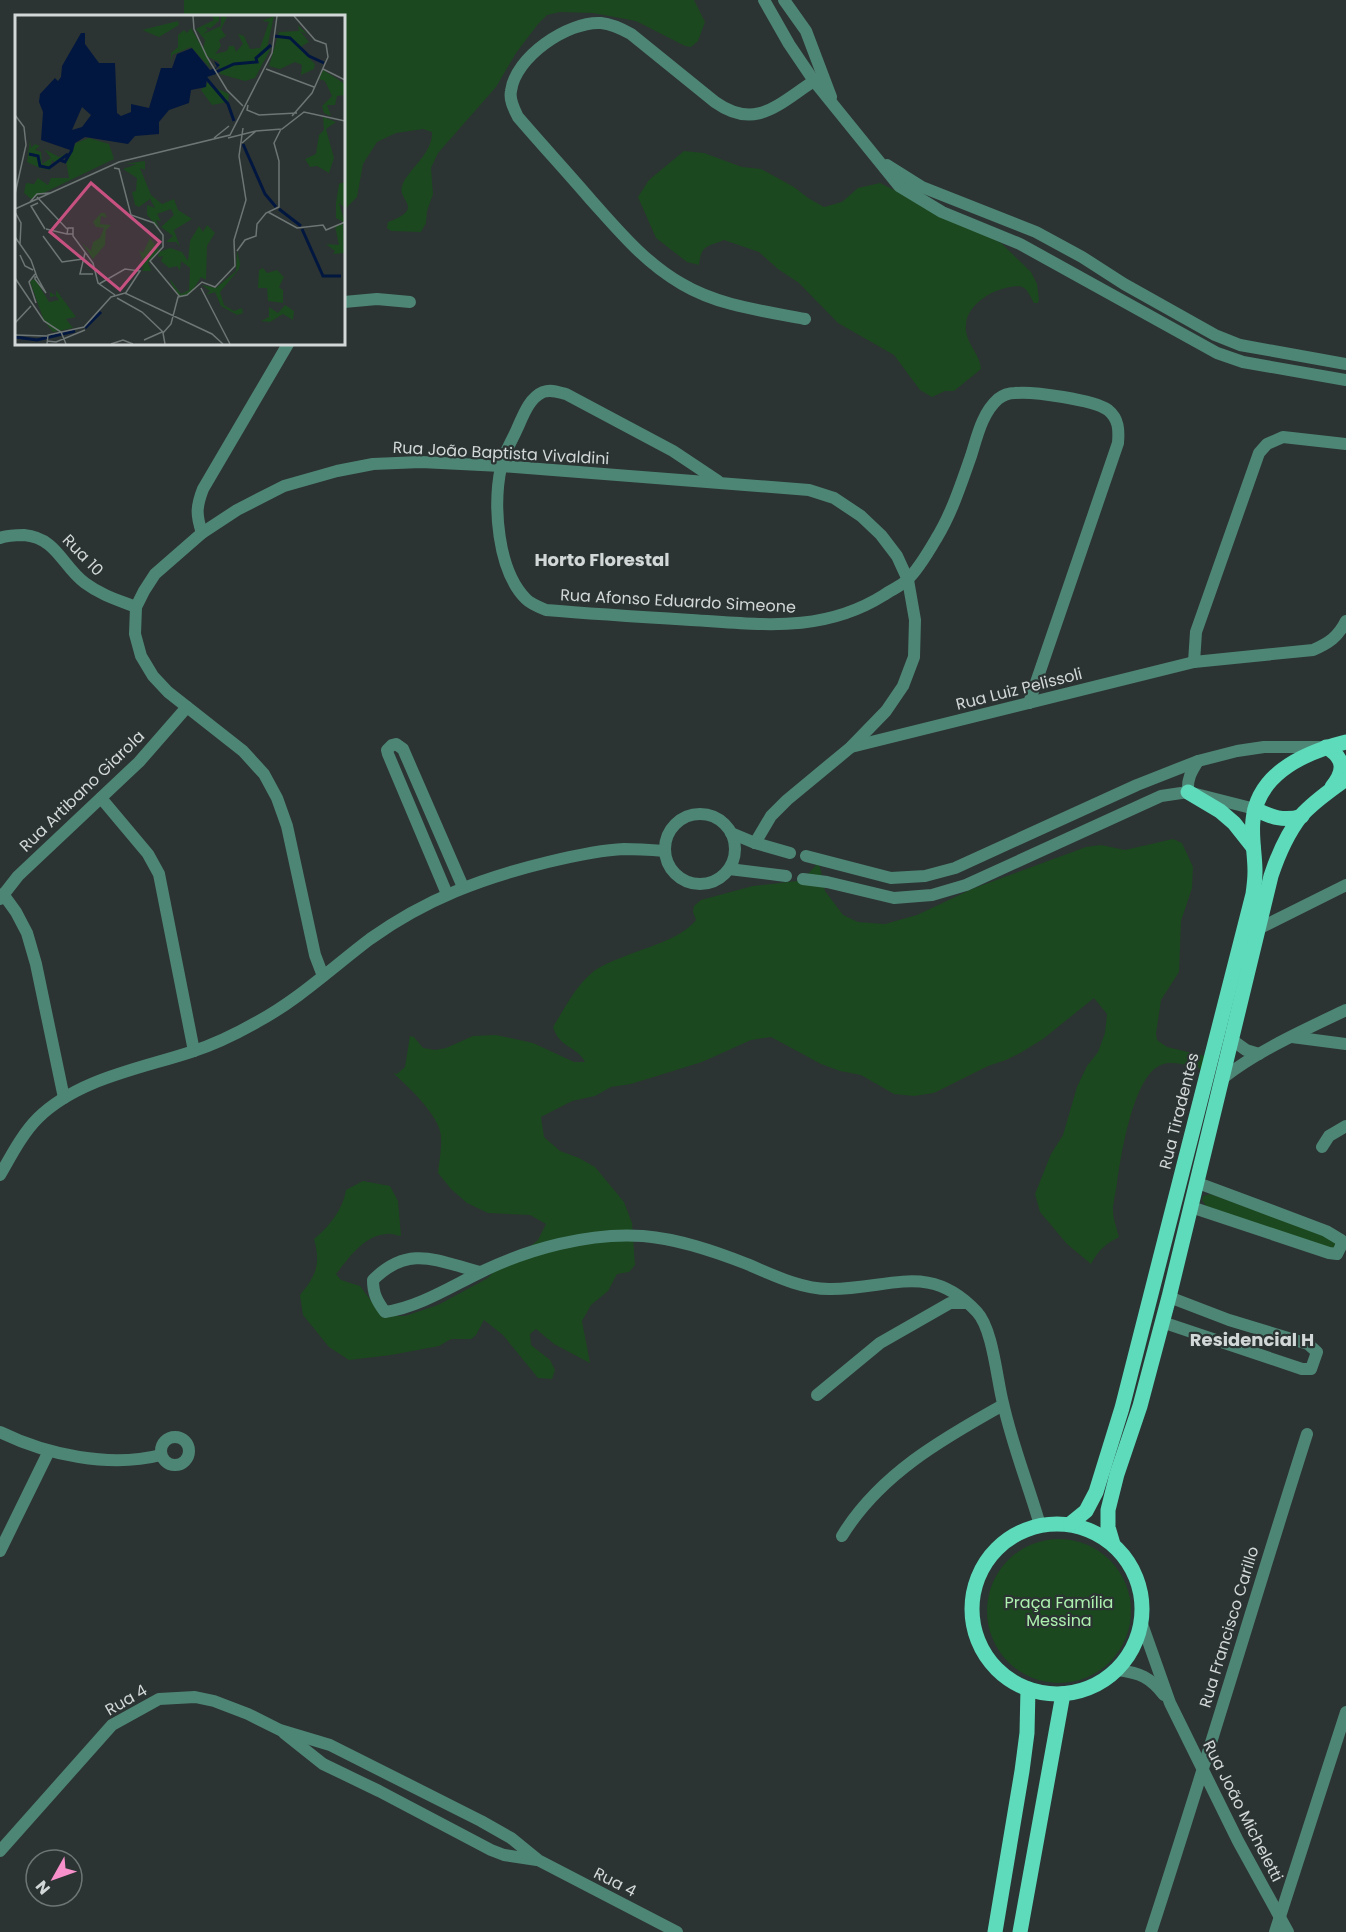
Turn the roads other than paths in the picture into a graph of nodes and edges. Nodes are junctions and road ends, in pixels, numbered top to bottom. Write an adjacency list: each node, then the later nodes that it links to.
1 (784, 0): 3 (street)
2 (766, 5): 3 (street); 4 (street)
3 (795, 14): 5 (street)
4 (814, 81): 5 (street); 13 (street)
5 (833, 104): 6 (street)
6 (878, 159): 7 (street); 8 (street)
7 (947, 197): 8 (street); 9 (street)
8 (983, 229): 10 (street)
9 (1082, 257): 10 (street); 16 (street)
10 (1097, 287): 14 (street)
11 (345, 302): 12 (street)
12 (410, 302)
13 (806, 319)
14 (1197, 343): 16 (street); 18 (street)
15 (287, 345): 22 (street)
16 (1240, 345): 17 (street)
17 (1346, 364)
18 (1346, 380)
19 (1346, 444): 27 (street)
20 (501, 466): 21 (street, Rua João Baptista Vivaldini); 21 (street, Rua Afonso Eduardo Simeone); 22 (street, Rua João Baptista Vivaldini); 24 (street, Rua Afonso Eduardo Simeone)
21 (719, 482): 24 (street, Rua João Baptista Vivaldini)
22 (202, 533): 25 (street, Rua João Baptista Vivaldini)
23 (2, 536): 25 (street, Rua 10)
24 (908, 579): 28 (street, Rua Afonso Eduardo Simeone); 31 (street, Rua João Baptista Vivaldini)
25 (136, 607): 29 (street, Rua João Baptista Vivaldini)
26 (1346, 621): 27 (street, Rua Luiz Pelissoli)
27 (1194, 662): 28 (street, Rua Luiz Pelissoli)
28 (1029, 703): 31 (street, Rua Luiz Pelissoli)
29 (187, 707): 37 (street, Rua Artibano Giarola); 54 (street, Rua João Baptista Vivaldini)
30 (1346, 742): 32 (main road, Rua Tiradentes)
31 (851, 747): 41 (street, Rua João Baptista Vivaldini)
32 (1326, 747): 33 (street); 36 (main road); 38 (main road, Rua Tiradentes)
33 (1198, 761): 35 (street); 45 (street)
34 (1346, 779): 36 (main road, Rua Tiradentes)
35 (1188, 792): 38 (street); 42 (main road); 48 (street)
36 (1326, 794): 39 (main road, Rua Tiradentes)
37 (101, 798): 52 (street, Rua Artibano Giarola); 59 (street)
38 (1254, 809): 39 (main road); 42 (main road, Rua Tiradentes)
39 (1302, 816): 53 (main road, Rua Tiradentes)
40 (731, 833): 41 (street); 43 (street); 46 (street)
41 (755, 843): 44 (street)
42 (1253, 847): 78 (main road, Rua Tiradentes)
43 (665, 851): 46 (street); 50 (street)
44 (790, 853)
45 (807, 856)
46 (729, 869): 47 (street)
47 (786, 876)
48 (803, 879)
49 (1346, 885): 53 (street)
50 (463, 887): 51 (street); 51 (street)
51 (447, 894): 54 (street)
52 (2, 897): 62 (street)
53 (1258, 929): 57 (main road, Rua Tiradentes)
54 (323, 976): 59 (street)
55 (1343, 1015): 56 (street)
56 (1292, 1037): 58 (street); 60 (street)
57 (1232, 1040): 60 (street); 61 (main road, Rua Tiradentes)
58 (1346, 1044)
59 (194, 1051): 62 (street)
60 (1259, 1054): 61 (street)
61 (1223, 1078): 66 (main road, Rua Tiradentes)
62 (64, 1098): 65 (street)
63 (1346, 1126): 64 (street)
64 (1322, 1147)
65 (0, 1175)
66 (1198, 1182): 67 (main road, Rua Tiradentes); 67 (street)
67 (1191, 1207): 69 (main road, Rua Tiradentes)
68 (480, 1272): 68 (street); 70 (street)
69 (1169, 1297): 71 (main road, Rua Tiradentes); 71 (street)
70 (967, 1303): 72 (street); 73 (street)
71 (1162, 1322): 81 (main road, Rua Tiradentes)
72 (817, 1395)
73 (1003, 1405): 79 (street); 80 (street)
74 (0, 1432): 76 (street)
75 (1307, 1434): 90 (street, Rua Francisco Carillo)
76 (49, 1451): 77 (street); 82 (street)
77 (161, 1455)
78 (1070, 1524): 79 (main road); 81 (main road)
79 (1040, 1525): 85 (main road)
80 (842, 1536)
81 (1113, 1544): 83 (main road)
82 (0, 1551)
83 (1142, 1624): 84 (main road); 87 (street, Rua João Micheletti)
84 (1118, 1670): 86 (main road); 87 (street, Rua João Micheletti)
85 (1028, 1689): 86 (main road); 100 (main road)
86 (1063, 1694): 98 (main road)
87 (1170, 1703): 90 (street, Rua João Micheletti)
88 (1346, 1712): 97 (street)
89 (280, 1730): 91 (street, Rua 4); 92 (street, Rua 4); 95 (street, Rua 4)
90 (1203, 1771): 97 (street, Rua João Micheletti); 101 (street, Rua Francisco Carillo)
91 (433, 1797): 92 (street); 93 (street, Rua 4)
92 (424, 1815): 94 (street, Rua 4)
93 (473, 1817): 94 (street); 96 (street, Rua 4)
94 (462, 1835): 96 (street, Rua 4)
95 (0, 1851)
96 (538, 1860): 99 (street, Rua 4)
97 (1280, 1917): 102 (street); 103 (street, Rua João Micheletti)
98 (1023, 1929)
99 (677, 1932)
100 (995, 1932)
101 (1151, 1932)
102 (1275, 1932)
103 (1288, 1932)

